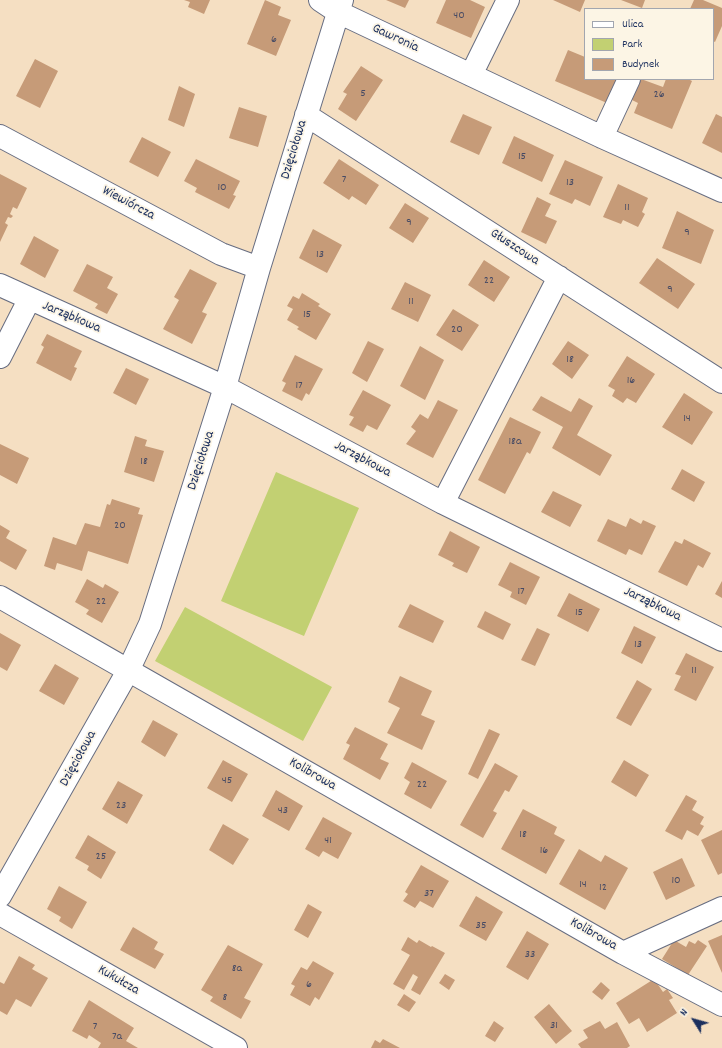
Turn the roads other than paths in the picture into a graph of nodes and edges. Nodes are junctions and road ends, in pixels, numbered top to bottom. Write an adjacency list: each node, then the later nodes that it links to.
1 (320, 0): 3 (street, Gawronia)
2 (508, 0): 4 (street)
3 (340, 6): 4 (street, Gawronia); 6 (street, Dzięciołowa)
4 (471, 75): 8 (street, Gawronia)
5 (629, 80): 8 (street)
6 (306, 115): 10 (street, Dzięciołowa); 11 (street, Głuszcowa)
7 (0, 136): 10 (street, Wiewiórcza)
8 (602, 137): 9 (street, Gawronia)
9 (722, 192)
10 (259, 268): 16 (street, Dzięciołowa)
11 (559, 277): 15 (street, Głuszcowa); 17 (street)
12 (0, 285): 13 (street, Jarząbkowa)
13 (29, 300): 14 (street); 16 (street, Jarząbkowa)
14 (0, 357)
15 (722, 382)
16 (225, 387): 17 (street, Jarząbkowa); 20 (street, Dzięciołowa)
17 (443, 503): 19 (street, Jarząbkowa)
18 (0, 597): 20 (street, Kolibrowa)
19 (722, 640)
20 (128, 671): 21 (street, Dzięciołowa); 24 (street, Kolibrowa)
21 (0, 896)
22 (722, 908): 24 (street, Kolibrowa)
23 (0, 914): 26 (street, Kukułcza)
24 (623, 953): 25 (street, Kolibrowa)
25 (722, 1005)
26 (236, 1048)

